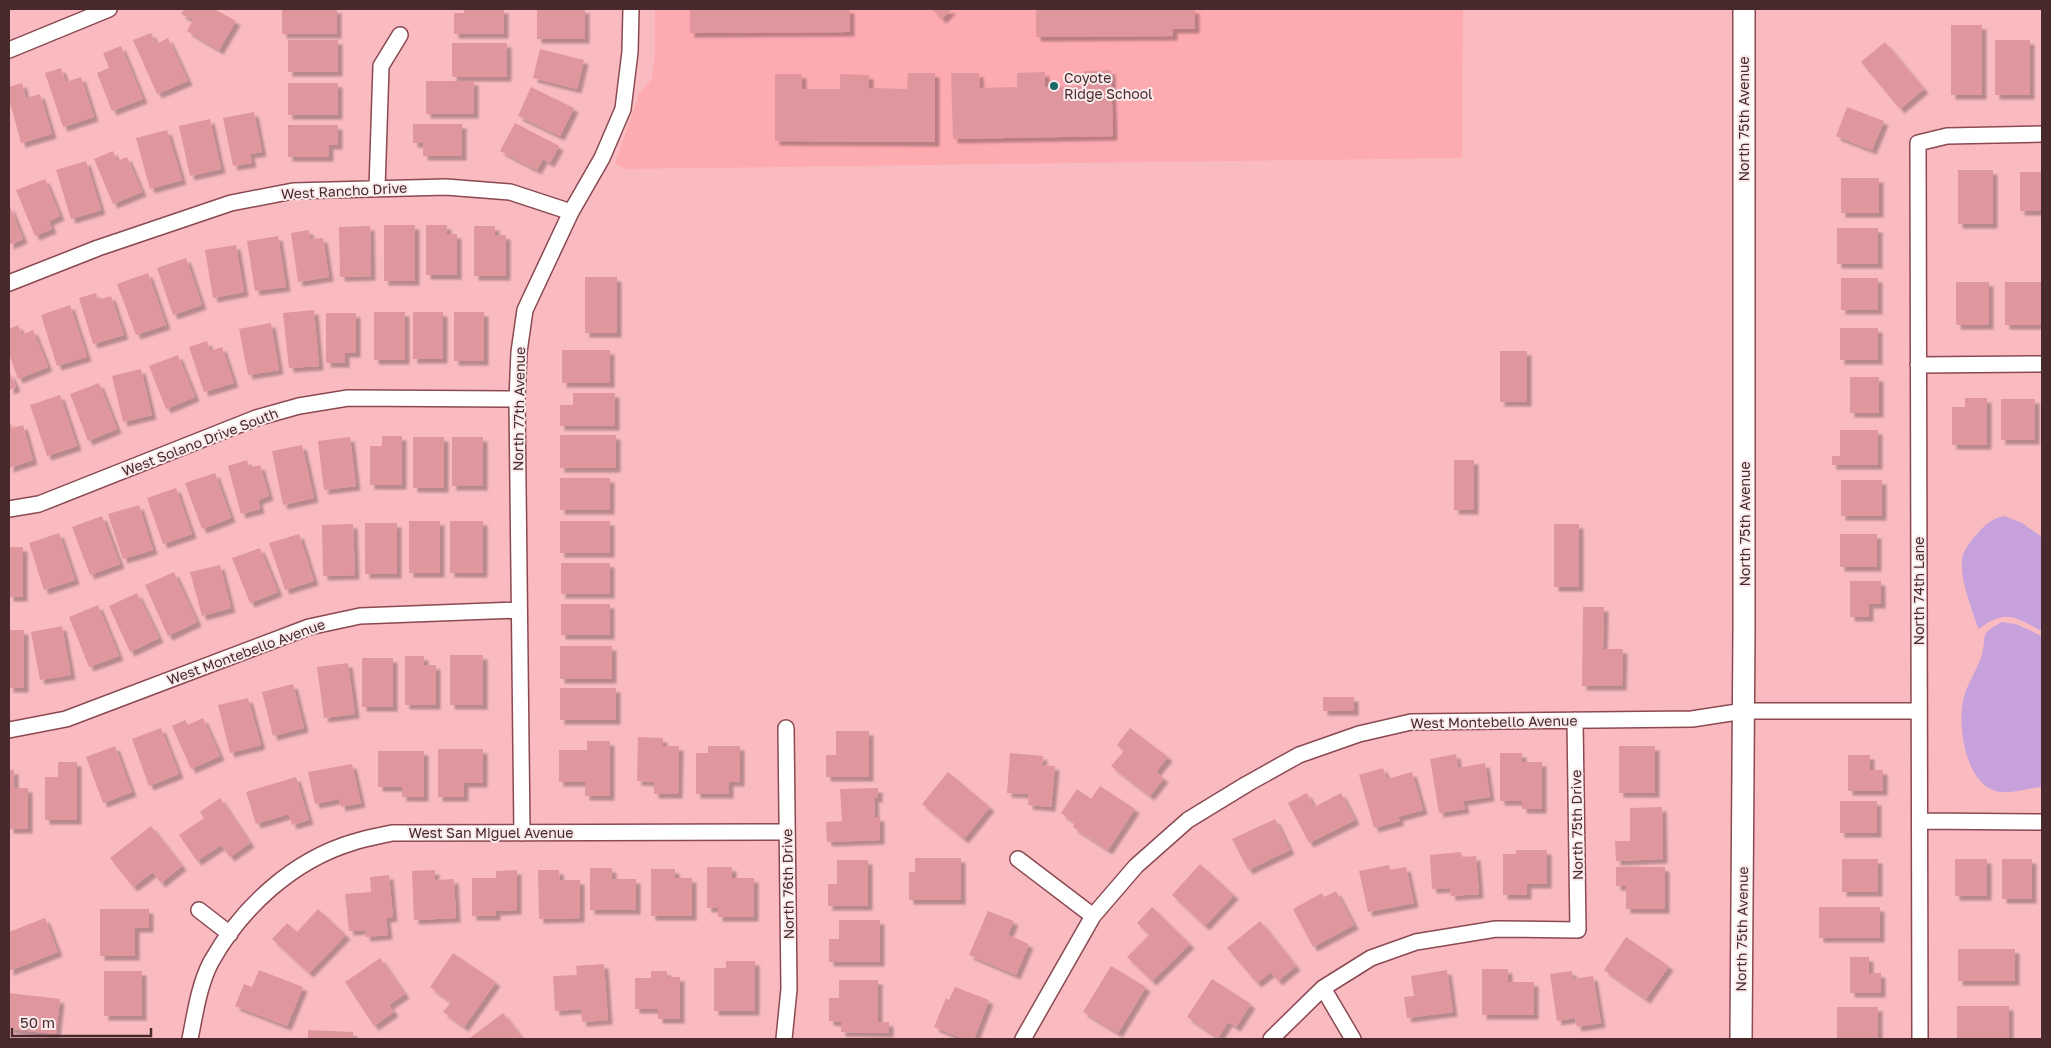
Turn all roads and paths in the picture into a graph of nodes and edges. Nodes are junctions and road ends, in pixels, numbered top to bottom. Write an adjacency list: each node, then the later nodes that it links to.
1 (109, 9): 5 (street)
2 (631, 9): 8 (street, North 77th Avenue)
3 (1744, 9): 15 (main road, North 75th Avenue)
4 (400, 36): 7 (street)
5 (9, 50)
6 (2042, 134): 11 (street, North 74th Lane)
7 (377, 188): 8 (street, West Rancho Drive); 9 (street, West Rancho Drive)
8 (571, 212): 12 (street, North 77th Avenue)
9 (9, 283)
10 (2042, 364): 11 (street)
11 (1918, 365): 16 (street, North 74th Lane)
12 (517, 398): 13 (street, West Solano Drive South); 14 (street, North 77th Avenue)
13 (9, 509)
14 (519, 610): 19 (street, West Montebello Avenue); 23 (street, North 77th Avenue)
15 (1744, 711): 16 (street, West Montebello Avenue); 17 (street, West Montebello Avenue); 34 (main road, North 75th Avenue)
16 (1919, 711): 20 (street, North 74th Lane)
17 (1575, 720): 26 (street, West Montebello Avenue); 28 (street, North 75th Drive)
18 (786, 728): 22 (street, North 76th Drive)
19 (9, 730)
20 (1920, 821): 21 (street); 35 (street, North 74th Lane)
21 (2042, 822)
22 (787, 832): 23 (street, West San Miguel Avenue); 30 (street, North 76th Drive)
23 (522, 833): 27 (street, West San Miguel Avenue)
24 (1018, 859): 26 (street)
25 (199, 910): 27 (street)
26 (1093, 916): 31 (street, West Montebello Avenue)
27 (230, 934): 29 (street, West San Miguel Avenue)
28 (1323, 988): 32 (street); 33 (street)
29 (190, 1039)
30 (784, 1039)
31 (1023, 1039)
32 (1271, 1039)
33 (1352, 1039)
34 (1741, 1039)
35 (1920, 1039)

